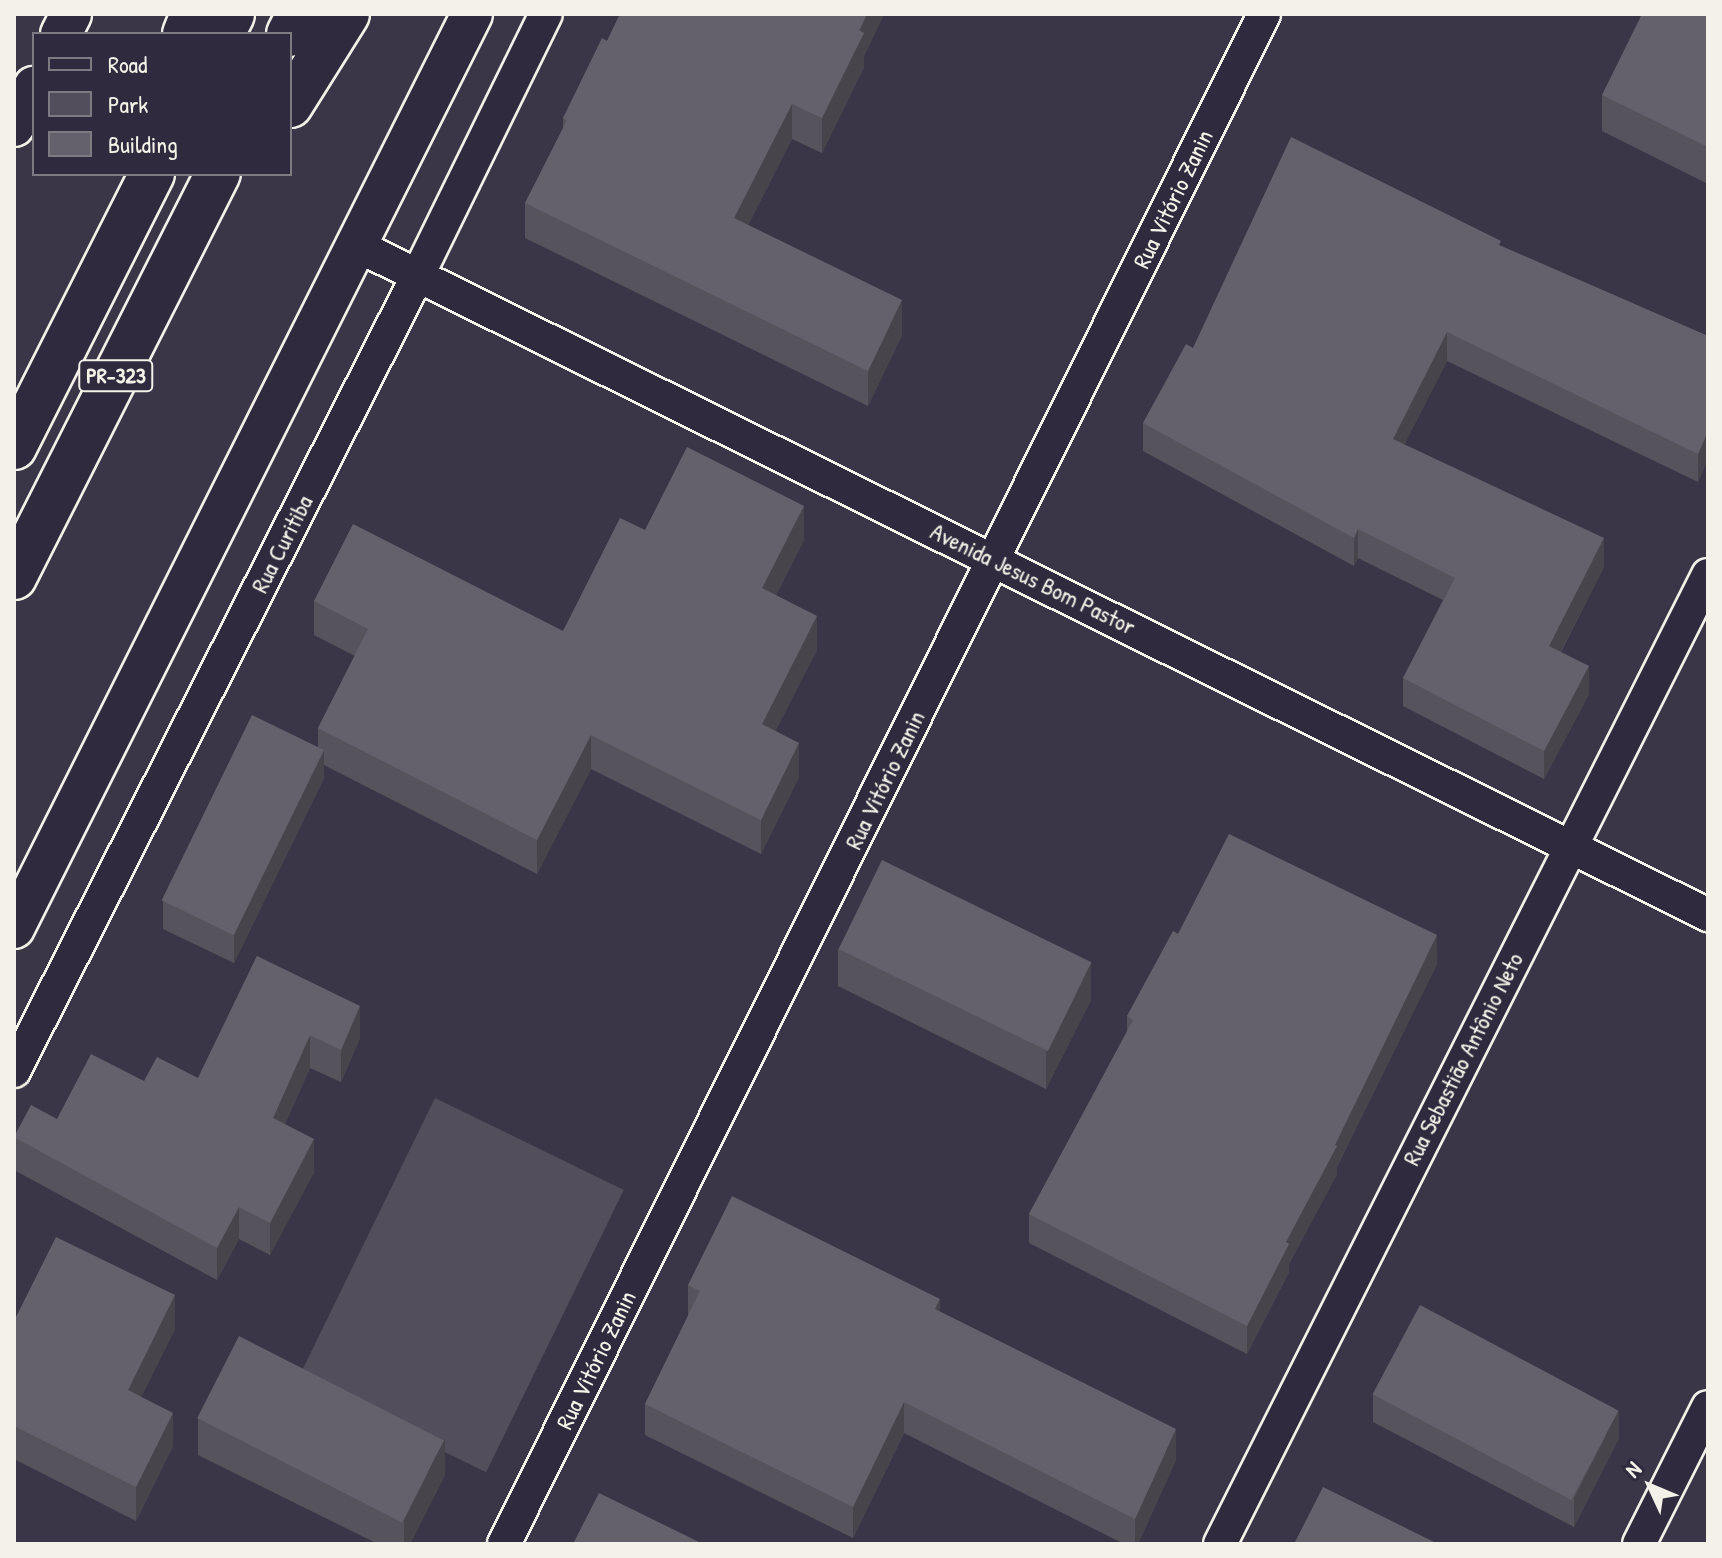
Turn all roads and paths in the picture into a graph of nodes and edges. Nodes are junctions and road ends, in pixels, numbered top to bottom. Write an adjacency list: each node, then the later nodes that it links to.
1 (71, 14): 8 (street)
2 (232, 14): 9 (highway)
3 (299, 14): 10 (highway)
4 (347, 14): 12 (highway)
5 (472, 14): 18 (street)
6 (546, 14): 19 (street, Rua Curitiba)
7 (1264, 14): 23 (street, Rua Vitório Zanin)
8 (62, 32)
9 (223, 32)
10 (290, 32)
11 (32, 91): 13 (street)
12 (292, 102)
13 (14, 126)
14 (128, 176): 20 (highway)
15 (151, 176): 20 (highway, PR-323)
16 (217, 176): 21 (highway, PR-323)
17 (246, 176): 21 (highway)
18 (356, 245): 19 (street, Avenida Jesus Bom Pastor); 28 (street)
19 (419, 273): 23 (street, Avenida Jesus Bom Pastor); 29 (street, Rua Curitiba)
20 (42, 392): 22 (highway, PR-323)
21 (92, 423): 25 (highway, PR-323)
22 (14, 447)
23 (995, 560): 26 (street, Avenida Jesus Bom Pastor); 31 (street, Rua Vitório Zanin)
24 (1708, 575): 26 (street, Rua Sebastião Antônio Neto)
25 (14, 577)
26 (1570, 844): 27 (street, Avenida Jesus Bom Pastor); 32 (street, Rua Sebastião Antônio Neto)
27 (1708, 915)
28 (14, 928)
29 (14, 1071)
30 (1708, 1407): 33 (street)
31 (504, 1544)
32 (1220, 1544)
33 (1639, 1544)

